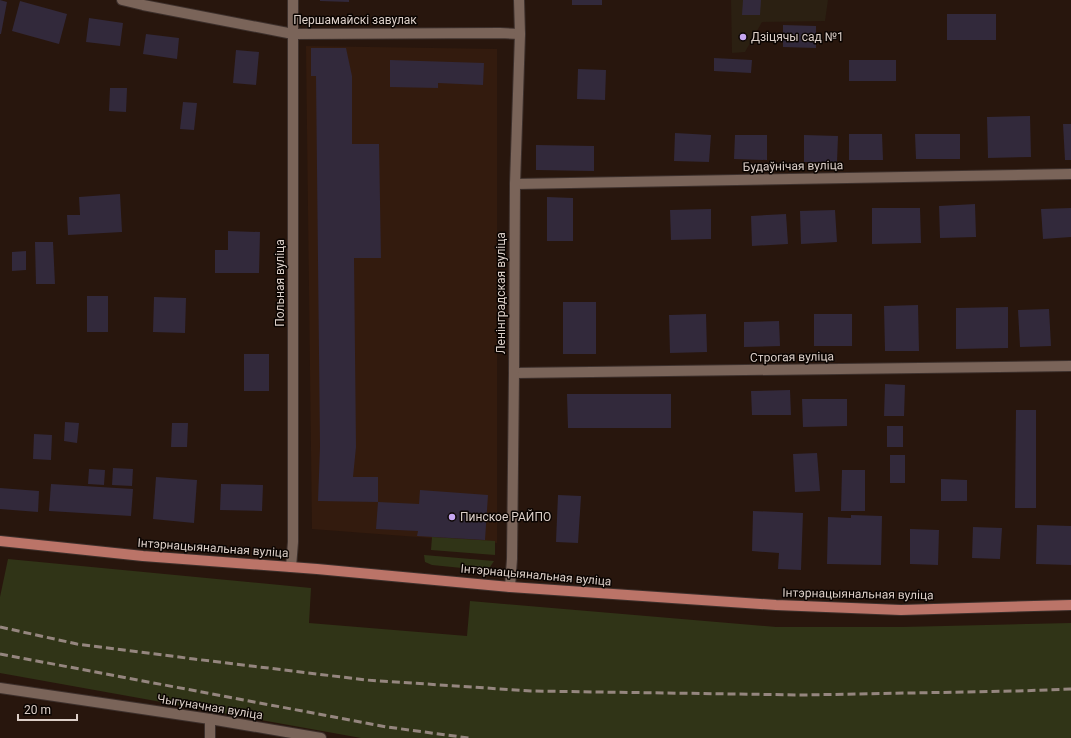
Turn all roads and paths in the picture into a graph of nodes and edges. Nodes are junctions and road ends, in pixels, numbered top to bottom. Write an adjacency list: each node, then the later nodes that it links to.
1 (122, 0): 4 (street, Першамайскі завулак)
2 (293, 0): 4 (street, Польная вуліца)
3 (519, 0): 5 (street, Ленінградская вуліца)
4 (293, 34): 5 (street, Першамайскі завулак); 11 (street, Польная вуліца)
5 (520, 34): 7 (street, Ленінградская вуліца)
6 (1071, 174): 7 (street, Будаўнічая вуліца)
7 (515, 184): 9 (street, Ленінградская вуліца)
8 (1071, 366): 9 (street, Строгая вуліца)
9 (514, 373): 12 (street, Ленінградская вуліца)
10 (0, 541): 11 (main road, Інтэрнацыянальная вуліца)
11 (291, 567): 12 (main road, Інтэрнацыянальная вуліца)
12 (510, 587): 13 (main road, Інтэрнацыянальная вуліца)
13 (1071, 605)
14 (0, 688): 15 (street, Чыгуначная вуліца)
15 (210, 719): 16 (street); 17 (street, Чыгуначная вуліца)
16 (210, 738)
17 (320, 738)

